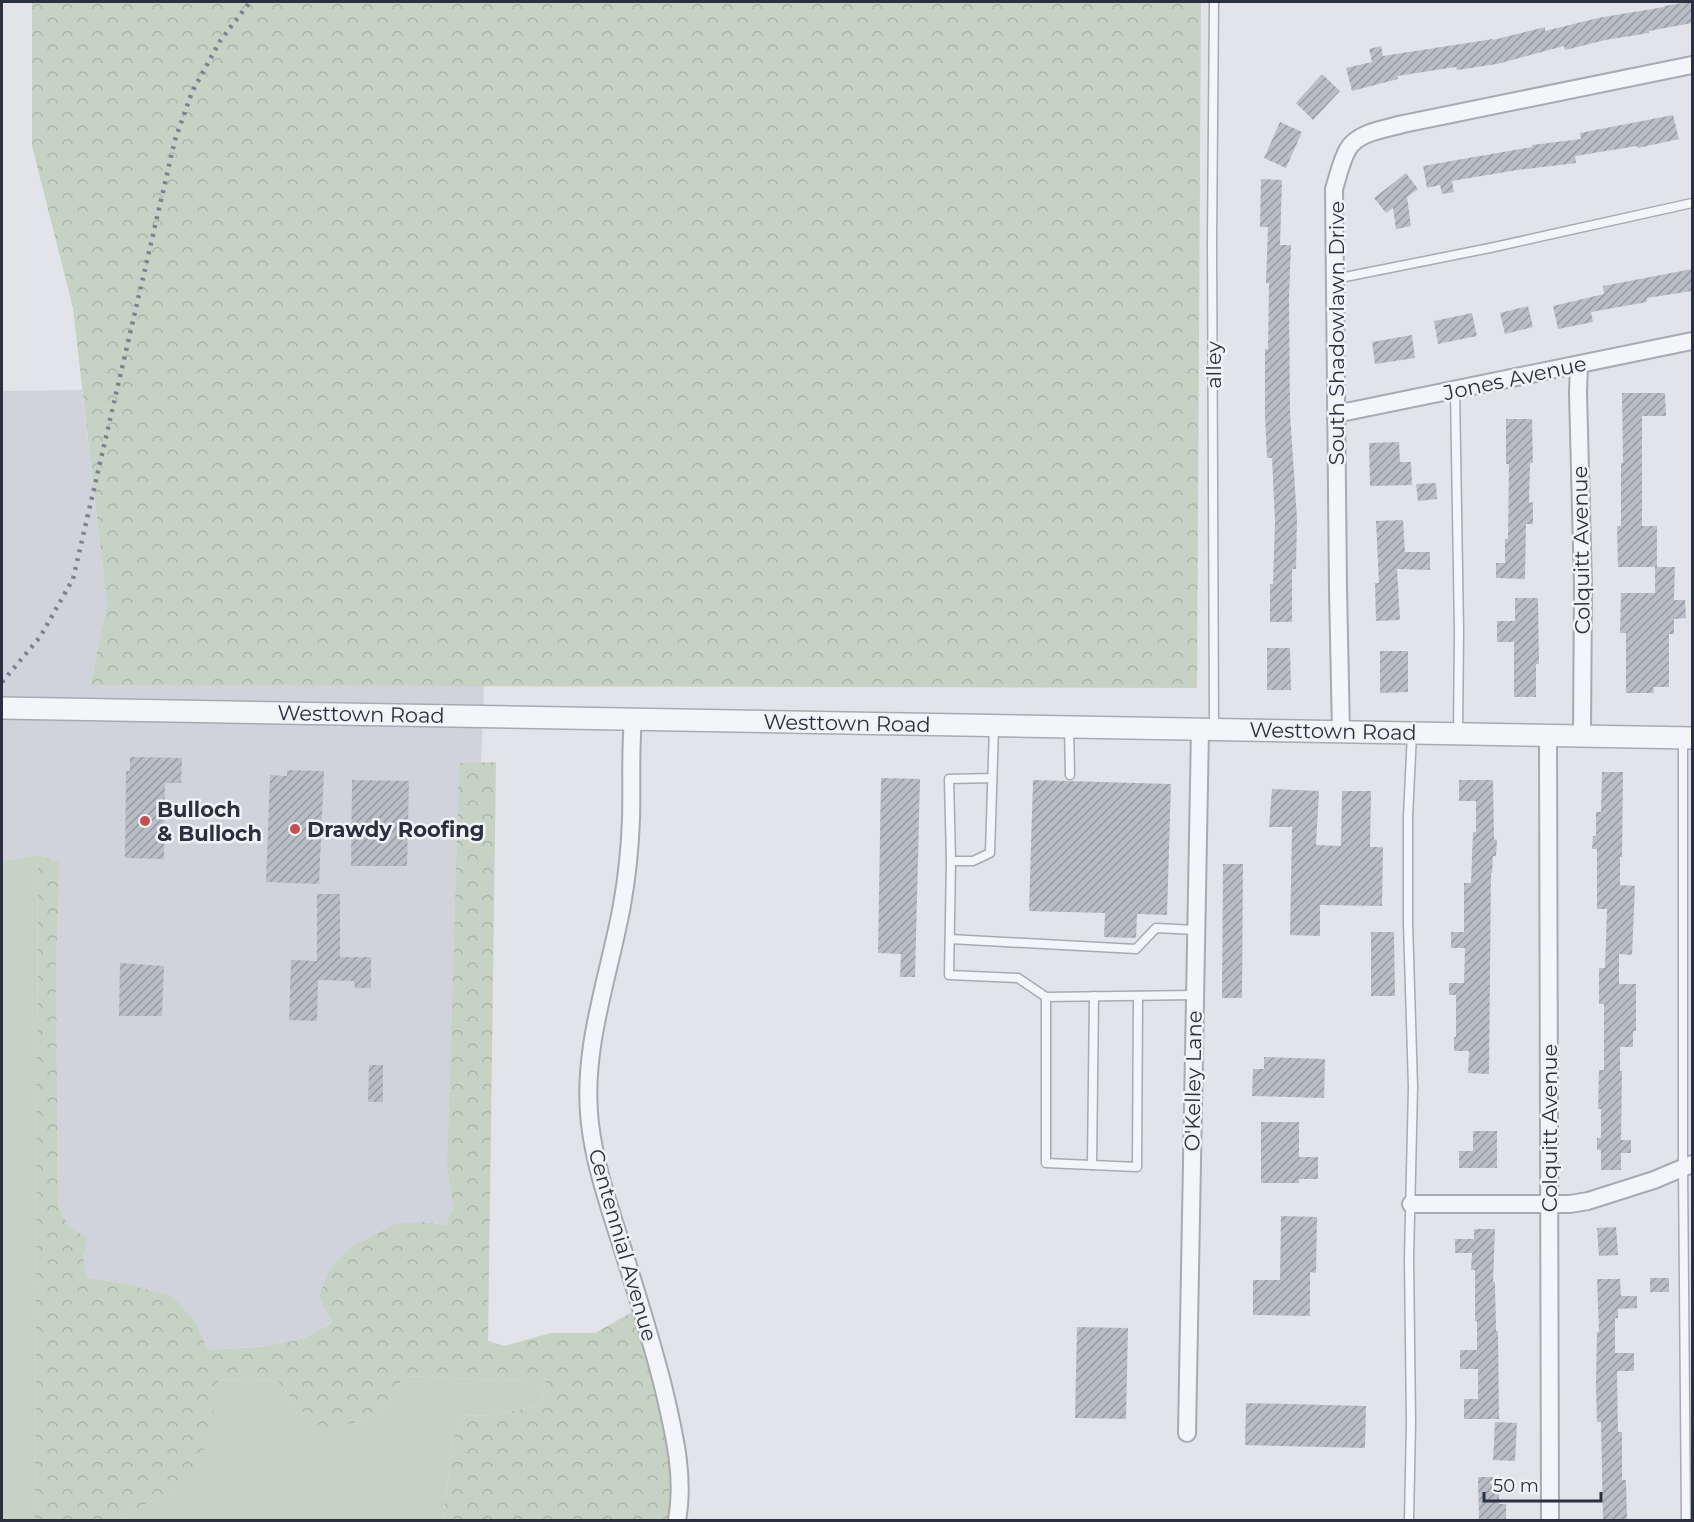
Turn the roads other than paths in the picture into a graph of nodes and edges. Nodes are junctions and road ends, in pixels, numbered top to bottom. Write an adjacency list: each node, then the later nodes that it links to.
1 (1214, 2): 13 (lane, alley)
2 (1692, 65): 4 (street, South Shadowlawn Drive)
3 (1692, 202): 4 (lane)
4 (1335, 279): 8 (street, South Shadowlawn Drive)
5 (1692, 341): 6 (street, Jones Avenue)
6 (1579, 365): 7 (street, Jones Avenue); 18 (street, Colquitt Avenue)
7 (1455, 391): 8 (street, Jones Avenue); 16 (lane)
8 (1336, 414): 14 (street, South Shadowlawn Drive)
9 (2, 708): 10 (street, Westtown Road)
10 (633, 719): 11 (street, Westtown Road); 34 (street, Centennial Avenue)
11 (994, 725): 12 (street, Westtown Road); 21 (lane)
12 (1069, 727): 13 (street, Westtown Road); 20 (lane)
13 (1207, 729): 14 (street, Westtown Road); 23 (street, O'Kelley Lane)
14 (1341, 732): 15 (street, Westtown Road)
15 (1412, 733): 16 (street, Westtown Road); 31 (lane)
16 (1458, 734): 17 (street, Westtown Road)
17 (1548, 736): 18 (street, Westtown Road); 32 (street, Colquitt Avenue)
18 (1582, 736): 19 (street, Westtown Road)
19 (1688, 738): 30 (lane)
20 (1070, 775)
21 (993, 778): 22 (lane); 22 (lane)
22 (951, 861): 24 (lane)
23 (1196, 930): 24 (lane); 25 (street, O'Kelley Lane)
24 (950, 939): 28 (lane)
25 (1194, 995): 27 (lane); 33 (street, O'Kelley Lane)
26 (1094, 996): 27 (lane); 28 (lane); 29 (lane)
27 (1138, 996): 29 (lane)
28 (1046, 997): 29 (lane)
29 (1092, 1166)
30 (1688, 1166): 32 (street); 37 (lane)
31 (1411, 1204): 32 (street); 35 (lane)
32 (1550, 1204): 36 (street, Colquitt Avenue)
33 (1187, 1433)
34 (677, 1521)
35 (1409, 1521)
36 (1550, 1521)
37 (1686, 1521)

